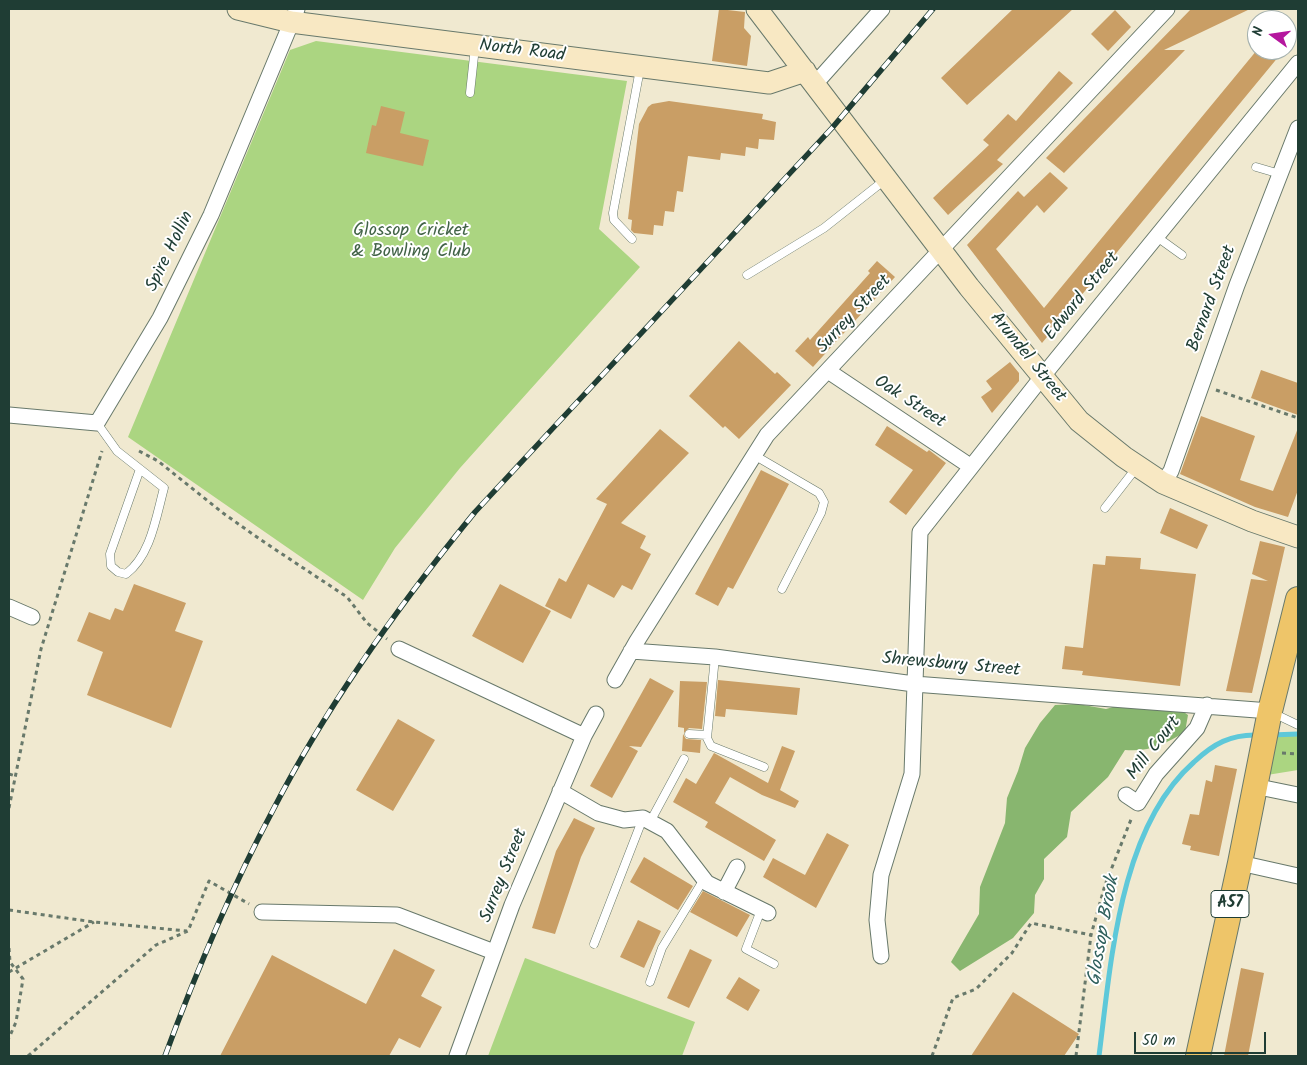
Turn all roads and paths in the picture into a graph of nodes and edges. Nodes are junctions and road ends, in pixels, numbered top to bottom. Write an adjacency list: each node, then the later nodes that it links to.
1 (238, 9): 5 (street, North Road)
2 (757, 9): 9 (street, Arundel Street)
3 (882, 9): 9 (street)
4 (1167, 9): 17 (street, Surrey Street)
5 (294, 15): 6 (street, North Road); 25 (street, Spire Hollin)
6 (476, 47): 7 (street, North Road); 10 (lane)
7 (641, 67): 9 (street, North Road); 16 (lane)
8 (1297, 68): 15 (street, Edward Street)
9 (815, 83): 14 (street, Arundel Street)
10 (470, 93)
11 (1298, 128): 13 (street, Bernard Street)
12 (1256, 167): 13 (lane)
13 (1280, 174): 22 (street, Bernard Street)
14 (888, 178): 17 (street, Arundel Street); 19 (lane)
15 (1157, 237): 18 (lane); 21 (street, Edward Street)
16 (632, 239)
17 (943, 250): 20 (street, Surrey Street); 21 (street, Arundel Street)
18 (1182, 255)
19 (747, 275)
20 (828, 371): 28 (street, Surrey Street); 29 (street, Oak Street)
21 (1042, 377): 29 (street, Edward Street); 30 (street, Arundel Street)
22 (1201, 385): 24 (path); 32 (street, Bernard Street)
23 (9, 415): 25 (street)
24 (1298, 418)
25 (97, 423): 31 (lane)
26 (102, 448): 54 (path)
27 (136, 449): 39 (path)
28 (754, 456): 35 (lane); 40 (street, Surrey Street)
29 (970, 466): 43 (street, Edward Street)
30 (1137, 467): 32 (street, Arundel Street); 33 (lane)
31 (140, 469): 31 (lane)
32 (1164, 483): 34 (street, Arundel Street)
33 (1105, 508)
34 (1298, 537)
35 (782, 589)
36 (1298, 599): 45 (main road, A57)
37 (9, 607): 38 (street)
38 (32, 617)
39 (399, 649): 50 (street)
40 (631, 651): 41 (street, Shrewsbury Street); 42 (street, Surrey Street)
41 (715, 657): 43 (street, Shrewsbury Street); 49 (lane)
42 (615, 680)
43 (914, 684): 44 (street, Shrewsbury Street); 75 (street, Edward Street)
44 (1207, 705): 45 (street, Shrewsbury Street); 58 (street, Mill Court)
45 (1270, 711): 47 (lane); 55 (main road, A57)
46 (596, 714): 50 (street, Surrey Street)
47 (1298, 725)
48 (689, 734): 49 (lane)
49 (707, 735): 52 (lane)
50 (584, 736): 56 (street, Surrey Street)
51 (684, 759): 60 (lane)
52 (764, 767)
53 (9, 774): 54 (path)
54 (16, 776): 59 (path)
55 (1254, 786): 57 (street); 61 (main road, A57)
56 (560, 792): 60 (street); 74 (street, Surrey Street)
57 (1298, 795)
58 (1132, 799): 71 (path)
59 (9, 808)
60 (646, 820): 64 (street); 72 (lane)
61 (1240, 864): 63 (street); 85 (main road, A57)
62 (737, 867): 65 (street)
63 (1298, 876)
64 (704, 879): 65 (street); 79 (lane)
65 (724, 892): 67 (street)
66 (9, 910): 69 (path)
67 (765, 911): 76 (lane)
68 (262, 912): 70 (path); 74 (street)
69 (94, 922): 70 (path); 77 (path)
70 (188, 931): 81 (path)
71 (1091, 935): 83 (path); 84 (path)
72 (594, 944)
73 (9, 948): 77 (path)
74 (494, 952): 82 (street, Surrey Street)
75 (881, 956)
76 (774, 964)
77 (14, 969): 78 (path); 80 (path)
78 (9, 972)
79 (650, 982)
80 (9, 1038)
81 (28, 1056)
82 (457, 1056)
83 (932, 1056)
84 (1076, 1056)
85 (1198, 1056)

